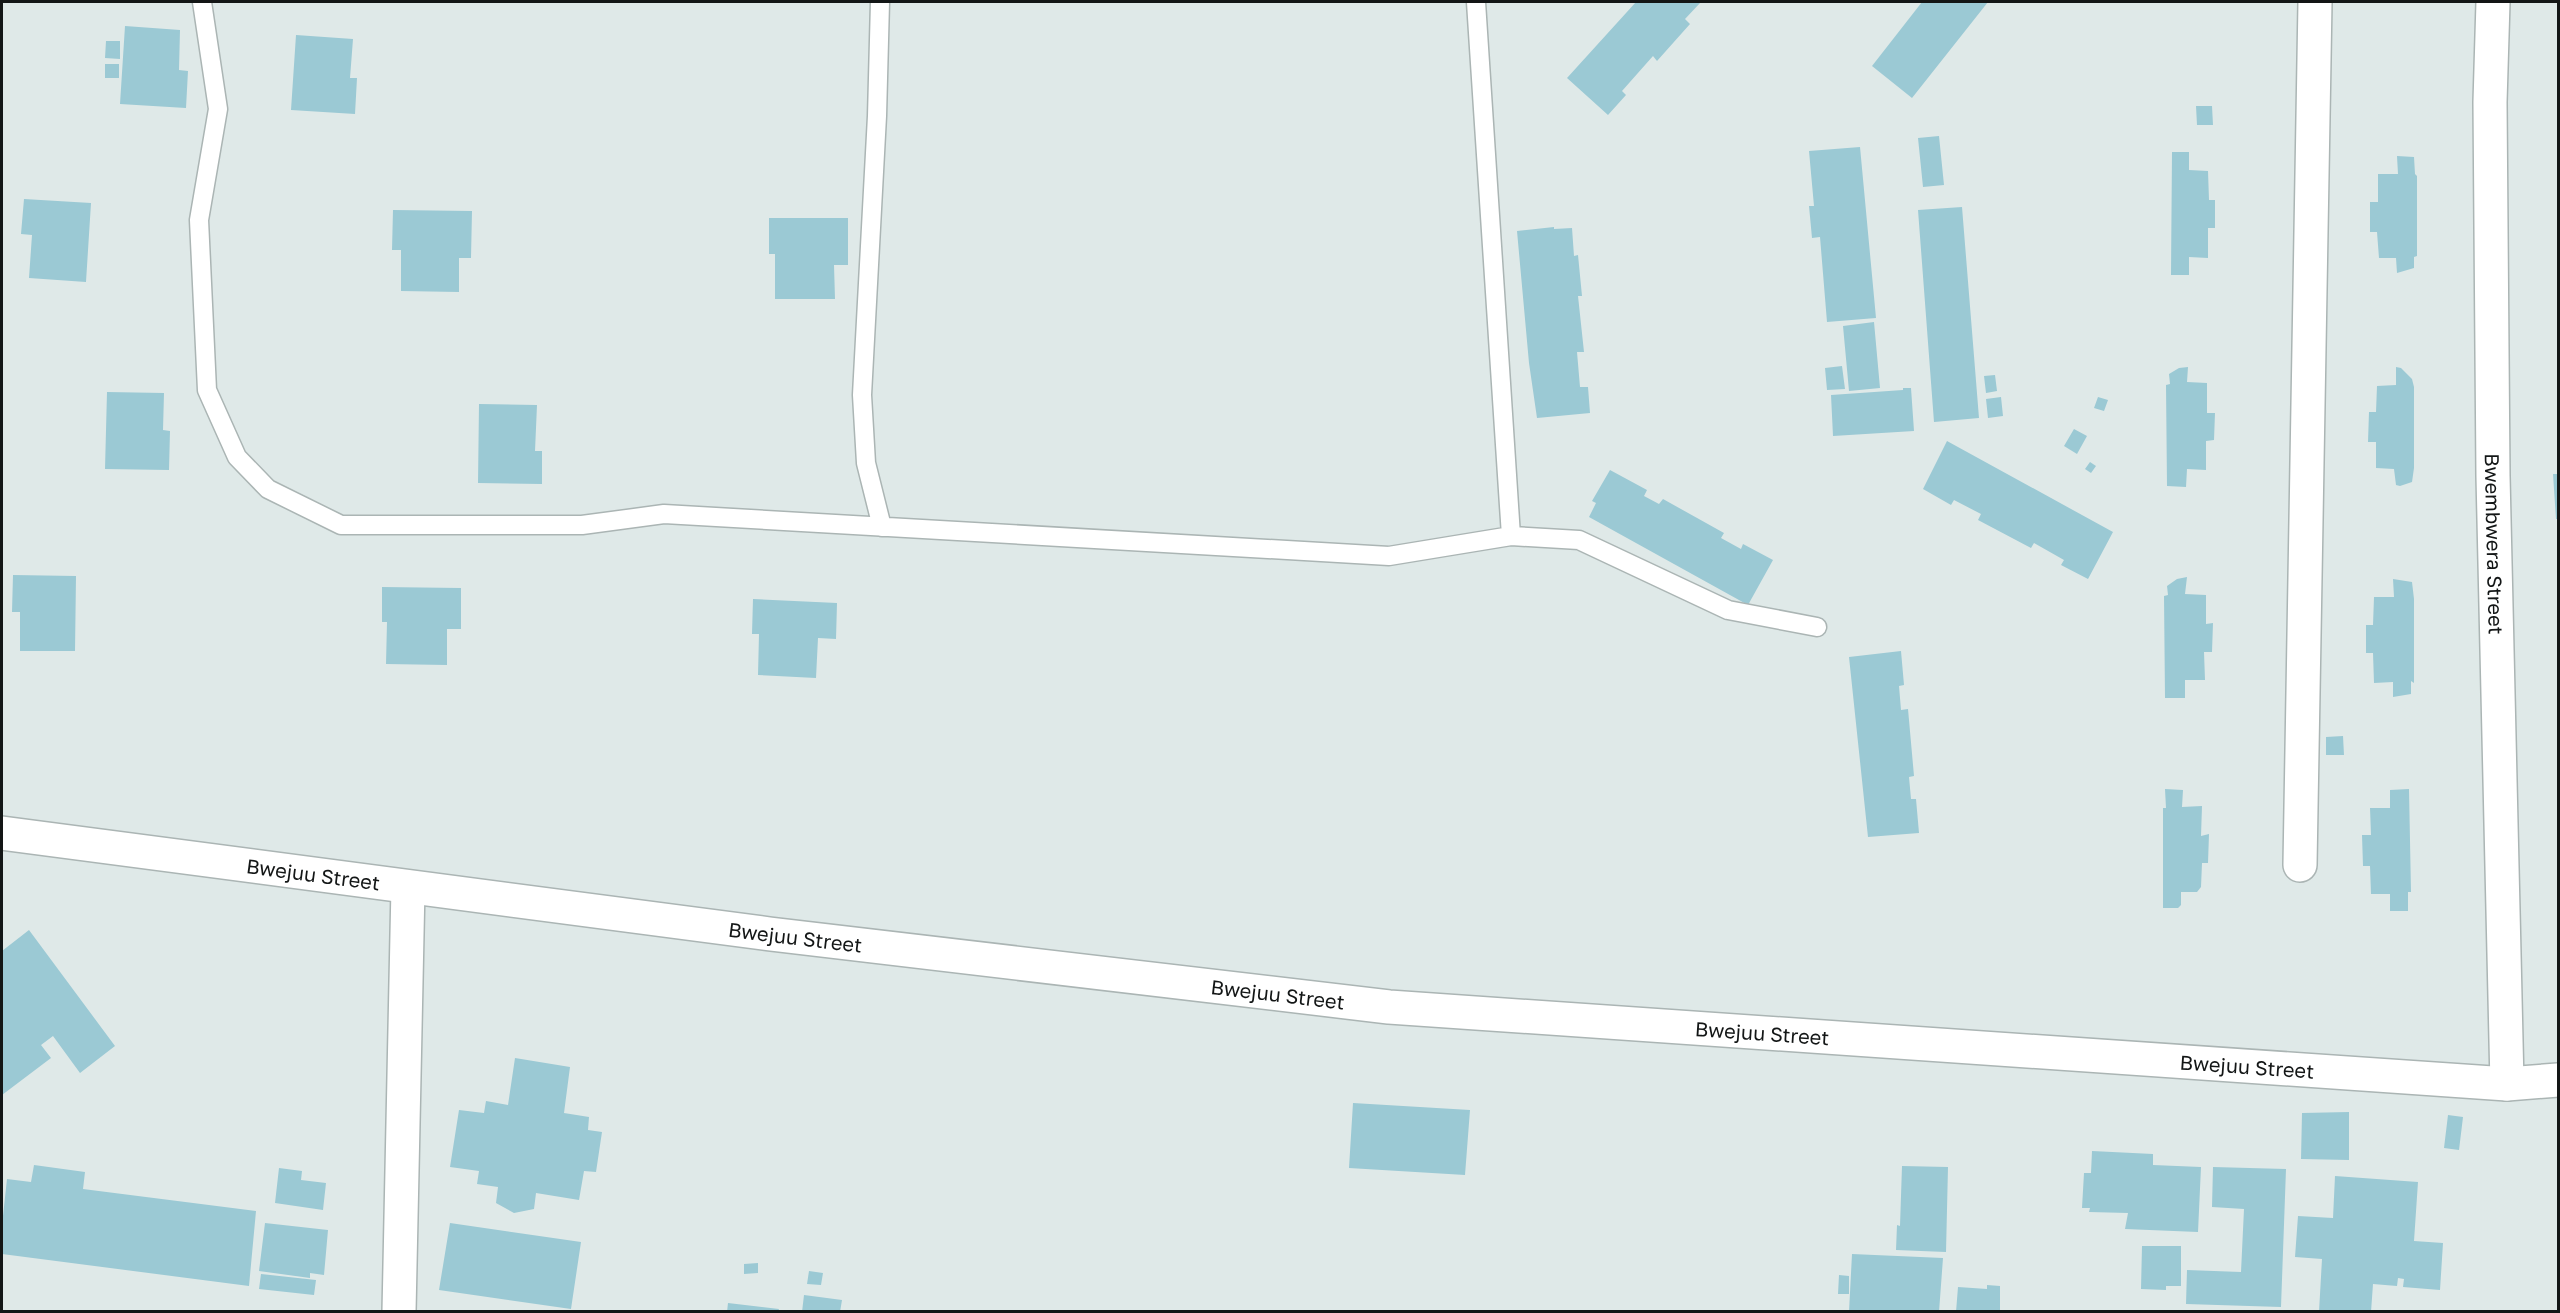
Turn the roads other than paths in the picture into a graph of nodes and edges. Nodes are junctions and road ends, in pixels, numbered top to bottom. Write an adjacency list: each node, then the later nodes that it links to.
1 (202, 2): 6 (lane)
2 (880, 2): 6 (lane)
3 (1476, 2): 7 (lane)
4 (2314, 2): 10 (street)
5 (2493, 2): 13 (street, Bwembwera Street)
6 (882, 527): 7 (lane)
7 (1511, 536): 8 (lane)
8 (1817, 627)
9 (2, 833): 11 (street, Bwejuu Street)
10 (2300, 865)
11 (408, 887): 13 (street, Bwejuu Street); 14 (street)
12 (2559, 1080): 13 (street, Bwejuu Street)
13 (2507, 1084)
14 (399, 1311)

